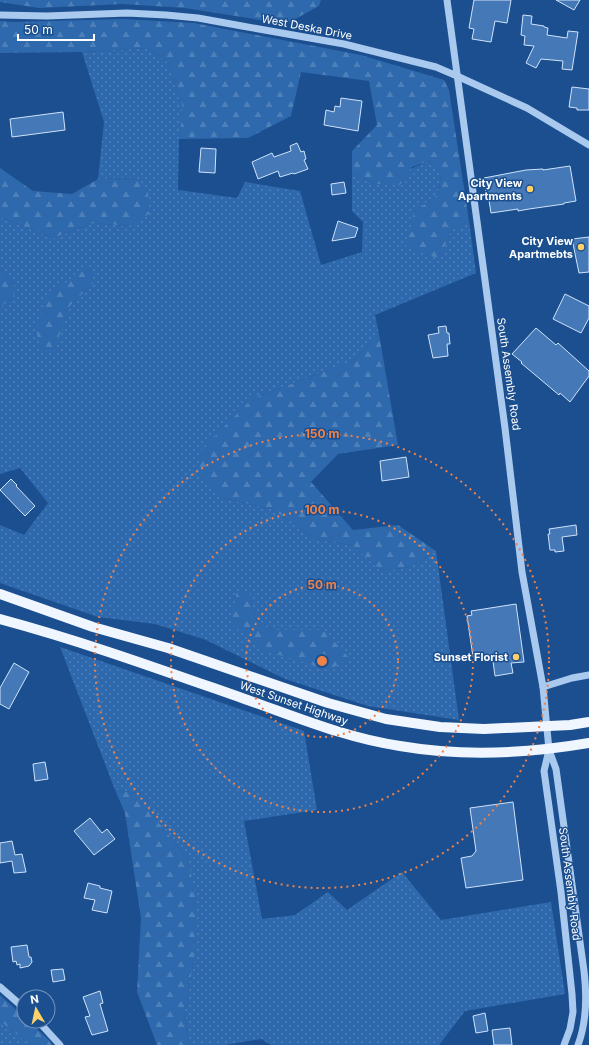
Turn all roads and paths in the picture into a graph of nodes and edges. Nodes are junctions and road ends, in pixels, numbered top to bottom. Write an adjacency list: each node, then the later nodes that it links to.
1 (447, 0): 3 (street, South Assembly Road)
2 (0, 15): 3 (street, West Deska Drive)
3 (456, 76): 4 (street, West Deska Drive); 8 (street, South Assembly Road)
4 (589, 145)
5 (0, 594): 10 (main road, West Sunset Highway)
6 (0, 619): 12 (main road, West Sunset Highway)
7 (589, 675): 8 (street)
8 (543, 687): 10 (street, South Assembly Road)
9 (589, 722): 10 (main road, West Sunset Highway)
10 (546, 726): 12 (street, South Assembly Road)
11 (589, 744): 12 (main road, West Sunset Highway)
12 (549, 750): 17 (street, South Assembly Road); 18 (street, South Assembly Road)
13 (0, 987): 14 (street)
14 (16, 1001)
15 (45, 1029): 16 (street)
16 (60, 1045)
17 (564, 1045)
18 (578, 1045)

